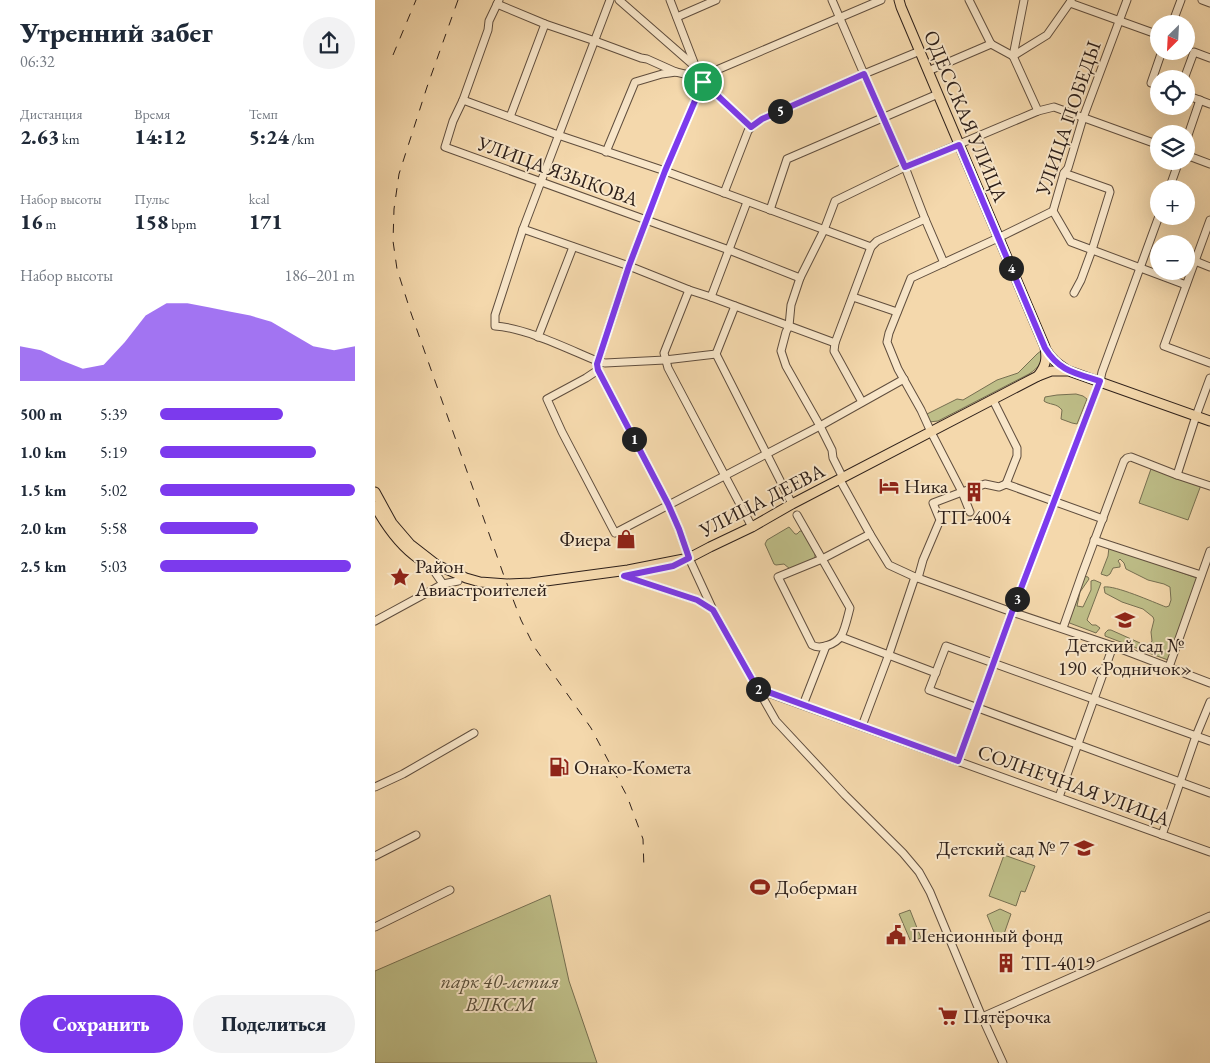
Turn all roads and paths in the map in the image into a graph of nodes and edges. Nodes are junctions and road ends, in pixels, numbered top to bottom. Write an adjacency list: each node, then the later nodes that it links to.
1 (610, 0): 22 (street)
2 (619, 0): 27 (street)
3 (670, 0): 17 (street)
4 (716, 0): 17 (street)
5 (832, 0): 18 (street)
6 (881, 0): 18 (street)
7 (969, 0): 23 (street)
8 (1024, 0): 25 (street)
9 (1127, 0): 19 (street, УЛИЦА ПОБЕДЫ)
10 (1181, 0): 16 (street)
11 (1202, 0): 15 (street)
12 (498, 2): 20 (street); 35 (street)
13 (901, 2): 24 (main road, ОДЕССКАЯ УЛИЦА)
14 (1071, 2): 19 (street); 25 (street)
15 (1210, 3)
16 (1175, 15)
17 (677, 17): 27 (street)
18 (839, 17): 31 (street); 32 (street)
19 (1120, 21): 21 (street); 41 (street, УЛИЦА ПОБЕДЫ)
20 (545, 24): 22 (street); 39 (street)
21 (1150, 32)
22 (595, 41): 30 (street); 44 (street)
23 (991, 44): 25 (street); 29 (street)
24 (920, 51): 29 (main road, ОДЕССКАЯ УЛИЦА); 31 (street)
25 (1013, 56): 38 (street)
26 (1210, 58): 28 (street)
27 (695, 67): 32 (street)
28 (1187, 70)
29 (928, 71): 33 (main road, ОДЕССКАЯ УЛИЦА)
30 (676, 72): 32 (street); 47 (street)
31 (864, 74): 40 (street); 43 (street)
32 (705, 79): 43 (street); 51 (street)
33 (938, 94): 40 (street); 46 (main road, ОДЕССКАЯ УЛИЦА)
34 (1195, 98): 36 (street)
35 (463, 100): 39 (street); 53 (street, УЛИЦА ЯЗЫКОВА)
36 (1200, 100): 37 (street); 42 (street)
37 (1210, 104)
38 (1038, 112): 41 (street); 46 (street)
39 (510, 117): 44 (street)
40 (883, 118): 50 (street); 56 (street)
41 (1083, 118): 45 (street); 52 (street, УЛИЦА ПОБЕДЫ)
42 (1191, 125)
43 (751, 127): 54 (street)
44 (558, 135): 47 (street); 53 (street)
45 (1150, 142)
46 (959, 145): 50 (street); 64 (main road, ОДЕССКАЯ УЛИЦА)
47 (606, 152): 51 (street)
48 (1195, 158): 49 (street)
49 (1210, 164)
50 (905, 167): 58 (street); 63 (street)
51 (665, 171): 54 (street); 59 (street)
52 (1064, 173): 57 (street, УЛИЦА ПОБЕДЫ); 68 (street)
53 (540, 182): 59 (street, УЛИЦА ЯЗЫКОВА); 62 (street)
54 (724, 193): 55 (street)
55 (747, 202): 56 (street); 67 (street)
56 (770, 210): 63 (street)
57 (1053, 212): 64 (street); 68 (street, УЛИЦА ПОБЕДЫ)
58 (925, 219): 66 (street); 70 (street)
59 (647, 220): 67 (street, УЛИЦА ЯЗЫКОВА); 71 (street)
60 (1210, 220): 69 (street)
61 (1156, 225): 73 (street)
62 (523, 229): 65 (street); 84 (street)
63 (824, 230): 66 (street); 74 (street)
64 (998, 238): 70 (street); 86 (main road, ОДЕССКАЯ УЛИЦА)
65 (573, 247): 71 (street); 84 (street)
66 (871, 247): 80 (street)
67 (729, 250): 74 (street, УЛИЦА ЯЗЫКОВА); 79 (street)
68 (1092, 250): 73 (street, УЛИЦА ПОБЕДЫ); 78 (street)
69 (1195, 261): 72 (street)
70 (944, 263): 82 (street)
71 (629, 266): 77 (street); 89 (street)
72 (1210, 267)
73 (1139, 268): 76 (street, УЛИЦА ПОБЕДЫ); 96 (street)
74 (800, 278): 83 (street)
75 (1188, 280): 76 (street)
76 (1186, 285): 90 (street)
77 (689, 290): 79 (street); 88 (street)
78 (1074, 293)
79 (711, 296): 81 (street)
80 (853, 297): 82 (street); 85 (street)
81 (735, 306): 83 (street); 87 (street)
82 (897, 312): 95 (street)
83 (789, 326): 85 (street); 101 (street)
84 (538, 337): 89 (street)
85 (835, 343): 98 (street)
86 (1045, 348): 92 (main road); 93 (main road)
87 (716, 354): 88 (street); 103 (street)
88 (665, 360): 89 (street); 104 (street)
89 (597, 361): 91 (street)
90 (1210, 362)
91 (598, 370): 112 (street); 112 (street)
92 (1069, 371): 93 (main road, УЛИЦА ДЕЕВА); 96 (main road)
93 (1038, 376): 97 (main road, УЛИЦА ДЕЕВА)
94 (1210, 378): 99 (street)
95 (904, 380): 98 (street); 102 (street)
96 (1100, 381): 99 (main road); 111 (street)
97 (993, 400): 102 (main road, УЛИЦА ДЕЕВА); 107 (street)
98 (862, 402): 101 (street)
99 (1196, 416): 100 (main road); 105 (street)
100 (1210, 421)
101 (820, 426): 103 (street); 106 (street)
102 (931, 432): 106 (main road, УЛИЦА ДЕЕВА); 110 (street)
103 (766, 453): 104 (street); 113 (street)
104 (724, 475): 112 (street); 118 (street)
105 (1177, 475): 108 (street); 117 (street)
106 (841, 479): 113 (main road, УЛИЦА ДЕЕВА); 119 (street)
107 (1006, 484): 110 (street); 111 (street)
108 (1210, 486)
109 (375, 492): 122 (main road, УЛИЦА ДЕЕВА)
110 (961, 492): 115 (street); 127 (street)
111 (1055, 502): 117 (street); 131 (street)
112 (668, 504): 122 (street)
113 (792, 504): 118 (main road, УЛИЦА ДЕЕВА)
114 (375, 506): 124 (main road)
115 (970, 512)
116 (797, 515): 123 (street)
117 (1103, 518): 120 (street)
118 (752, 527): 122 (main road, УЛИЦА ДЕЕВА)
119 (870, 534): 123 (street); 127 (street)
120 (1094, 540): 126 (street); 133 (street)
121 (1209, 554): 126 (street)
122 (689, 558): 125 (main road); 130 (street)
123 (821, 559): 134 (street); 135 (street)
124 (432, 568): 128 (main road); 129 (street)
125 (624, 576): 128 (main road); 130 (street)
126 (1201, 576): 139 (street)
127 (917, 578): 131 (street); 137 (street)
128 (457, 581): 129 (street)
129 (443, 584): 132 (street)
130 (713, 610): 142 (street)
131 (1012, 612): 133 (street); 138 (street)
132 (375, 621)
133 (1063, 628): 136 (street)
134 (841, 637): 135 (street); 137 (street)
135 (827, 646): 145 (street)
136 (1113, 646): 139 (street); 143 (street)
137 (889, 654): 140 (street); 147 (street)
138 (994, 663): 140 (street); 143 (street); 146 (street)
139 (1169, 667): 141 (street)
140 (936, 673): 146 (street)
141 (1210, 683)
142 (757, 688): 145 (street, СОЛНЕЧНАЯ УЛИЦА); 164 (street)
143 (1093, 699): 149 (street); 151 (street)
144 (1210, 702): 149 (street)
145 (803, 705): 147 (street, СОЛНЕЧНАЯ УЛИЦА)
146 (977, 708): 151 (street); 152 (street)
147 (862, 726): 152 (street, СОЛНЕЧНАЯ УЛИЦА)
148 (474, 733): 154 (street)
149 (1196, 736): 150 (street); 153 (street)
150 (1210, 742)
151 (1077, 744): 153 (street); 156 (street)
152 (958, 761): 156 (street, СОЛНЕЧНАЯ УЛИЦА)
153 (1181, 782): 155 (street); 158 (street)
154 (375, 787)
155 (1210, 793)
156 (1059, 797): 158 (street, СОЛНЕЧНАЯ УЛИЦА)
157 (416, 835): 160 (street)
158 (1162, 835): 159 (street, СОЛНЕЧНАЯ УЛИЦА)
159 (1210, 852)
160 (375, 856)
161 (450, 890): 163 (street)
162 (1210, 916): 164 (street)
163 (375, 927)
164 (982, 1017): 165 (street)
165 (1003, 1063)

